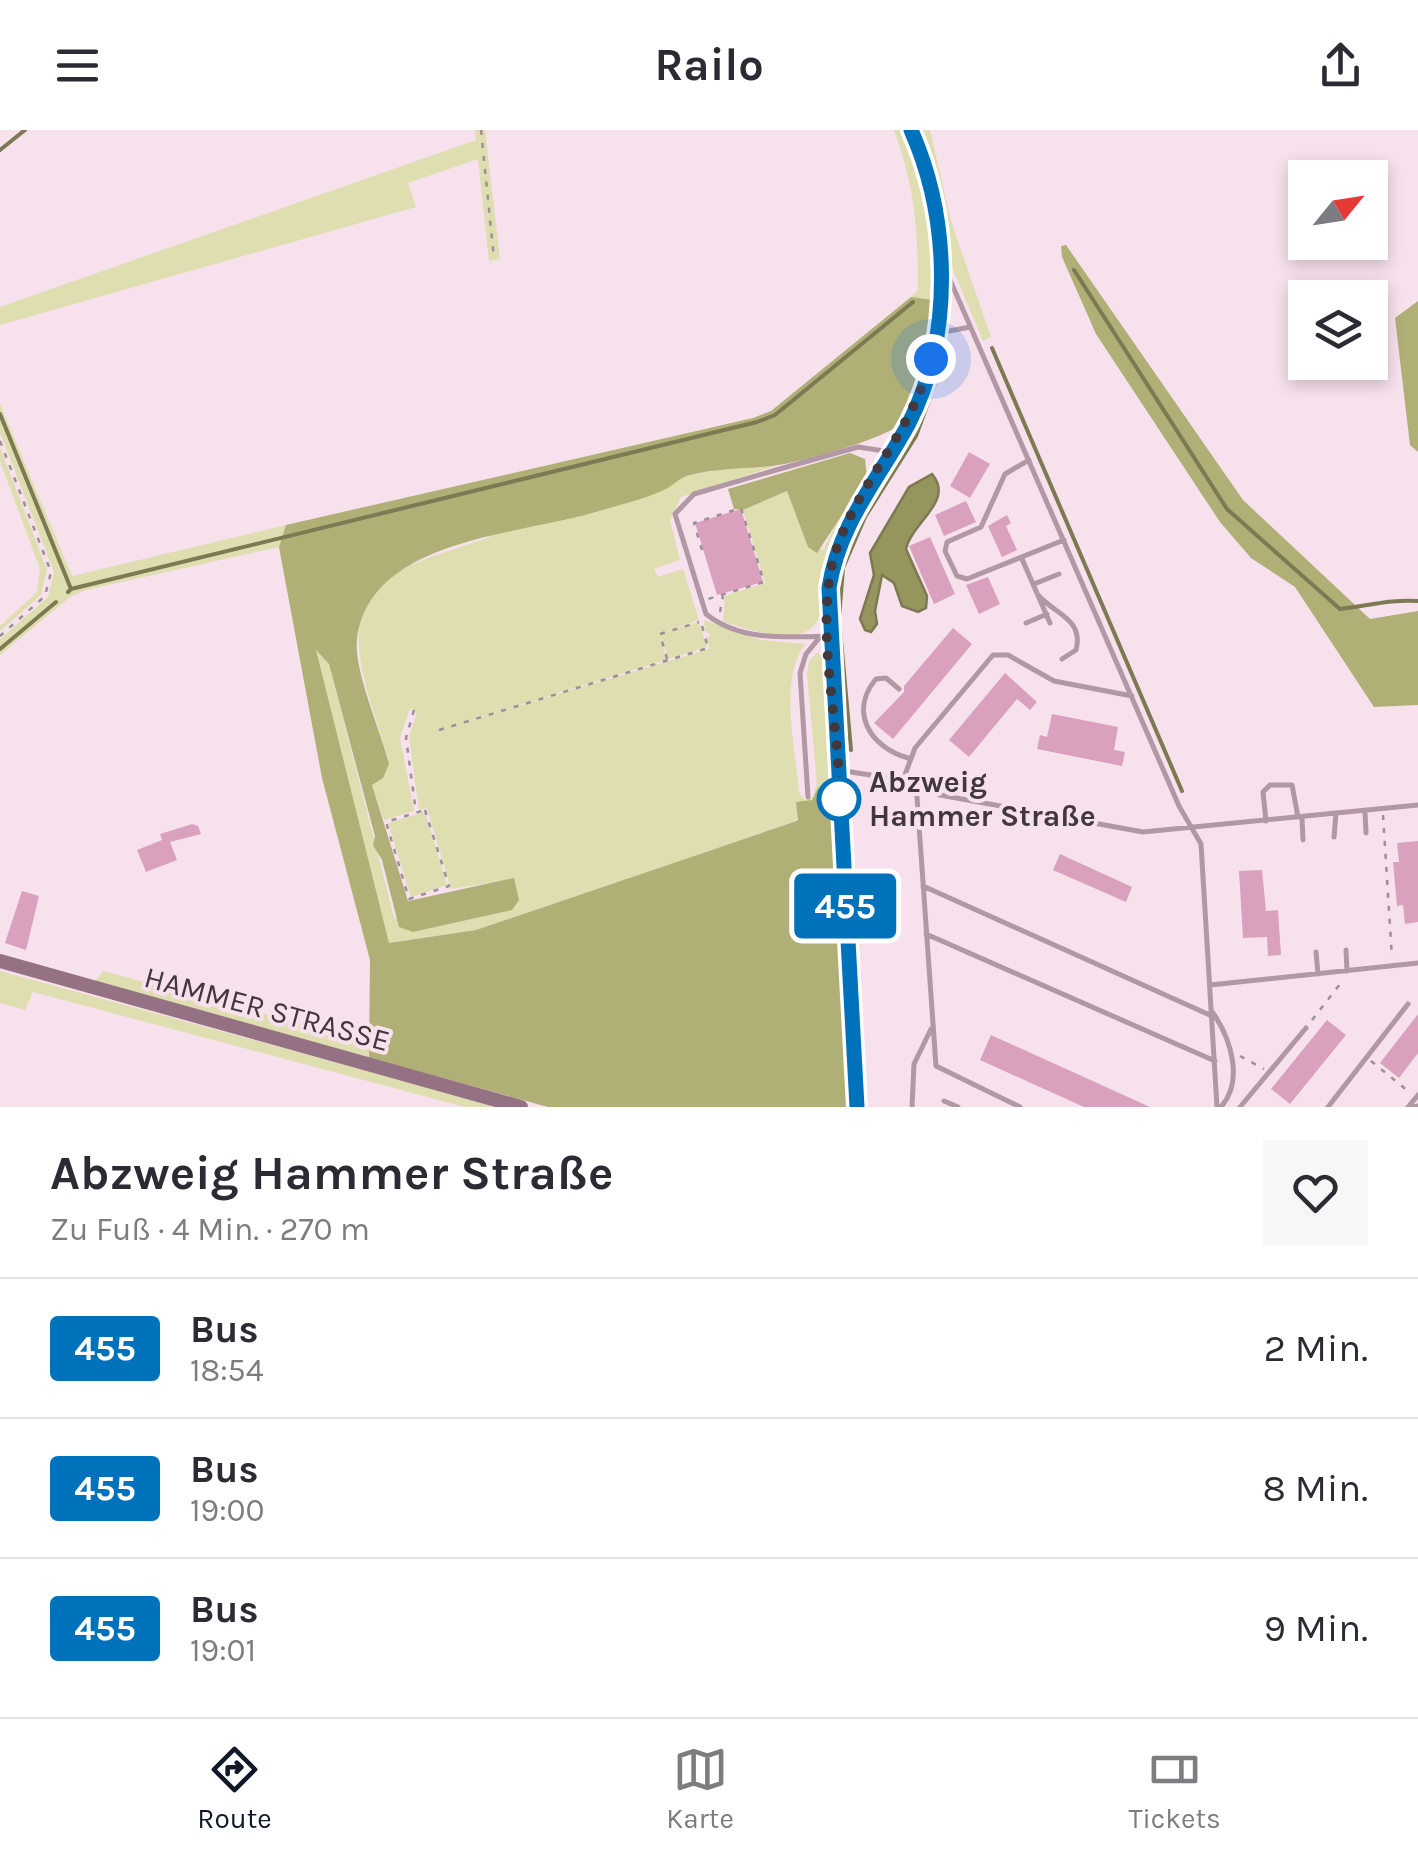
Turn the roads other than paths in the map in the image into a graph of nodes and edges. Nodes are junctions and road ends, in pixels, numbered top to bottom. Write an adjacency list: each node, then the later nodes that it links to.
1 (912, 130): 2 (street)
2 (941, 259): 3 (lane); 4 (street)
3 (970, 326): 4 (lane); 6 (lane)
4 (936, 334): 5 (street)
5 (892, 452): 15 (street); 15 (lane)
6 (1029, 460): 7 (lane); 8 (lane)
7 (1064, 540): 8 (lane); 18 (lane)
8 (1022, 559): 10 (lane)
9 (1060, 574): 10 (lane)
10 (1034, 585): 11 (lane)
11 (1039, 596): 12 (lane); 16 (lane)
12 (1046, 614): 13 (lane); 14 (lane)
13 (1026, 622)
14 (1050, 623)
15 (825, 636): 20 (street); 23 (lane)
16 (1062, 658)
17 (899, 688): 19 (lane)
18 (1132, 696): 19 (lane); 29 (lane)
19 (908, 758): 21 (lane)
20 (838, 770): 21 (lane); 50 (street)
21 (902, 780): 22 (lane)
22 (916, 784): 29 (lane); 33 (lane)
23 (808, 798)
24 (1418, 805): 25 (lane)
25 (1365, 810): 26 (lane); 30 (lane)
26 (1336, 813): 27 (lane); 31 (lane)
27 (1300, 817): 28 (lane); 28 (lane); 32 (lane)
28 (1266, 820): 29 (lane)
29 (1193, 828): 41 (lane)
30 (1366, 833)
31 (1334, 837)
32 (1304, 840)
33 (923, 886): 34 (lane); 43 (lane)
34 (926, 934): 44 (lane); 46 (lane)
35 (1346, 950): 39 (lane)
36 (1316, 952): 40 (lane)
37 (0, 961): 49 (main road, HAMMER STRASSE)
38 (1418, 964): 39 (lane)
39 (1349, 971): 40 (lane)
40 (1318, 974): 41 (lane)
41 (1210, 985): 43 (lane)
42 (1408, 1004): 56 (lane)
43 (1212, 1013): 46 (lane); 54 (lane)
44 (932, 1026): 51 (lane); 53 (lane)
45 (1306, 1028): 55 (lane)
46 (1215, 1060): 54 (lane)
47 (1417, 1096): 57 (lane)
48 (944, 1101): 52 (lane)
49 (520, 1107)
50 (857, 1107)
51 (912, 1107)
52 (958, 1107)
53 (1020, 1107)
54 (1219, 1107)
55 (1240, 1107)
56 (1328, 1107)
57 (1413, 1107)

